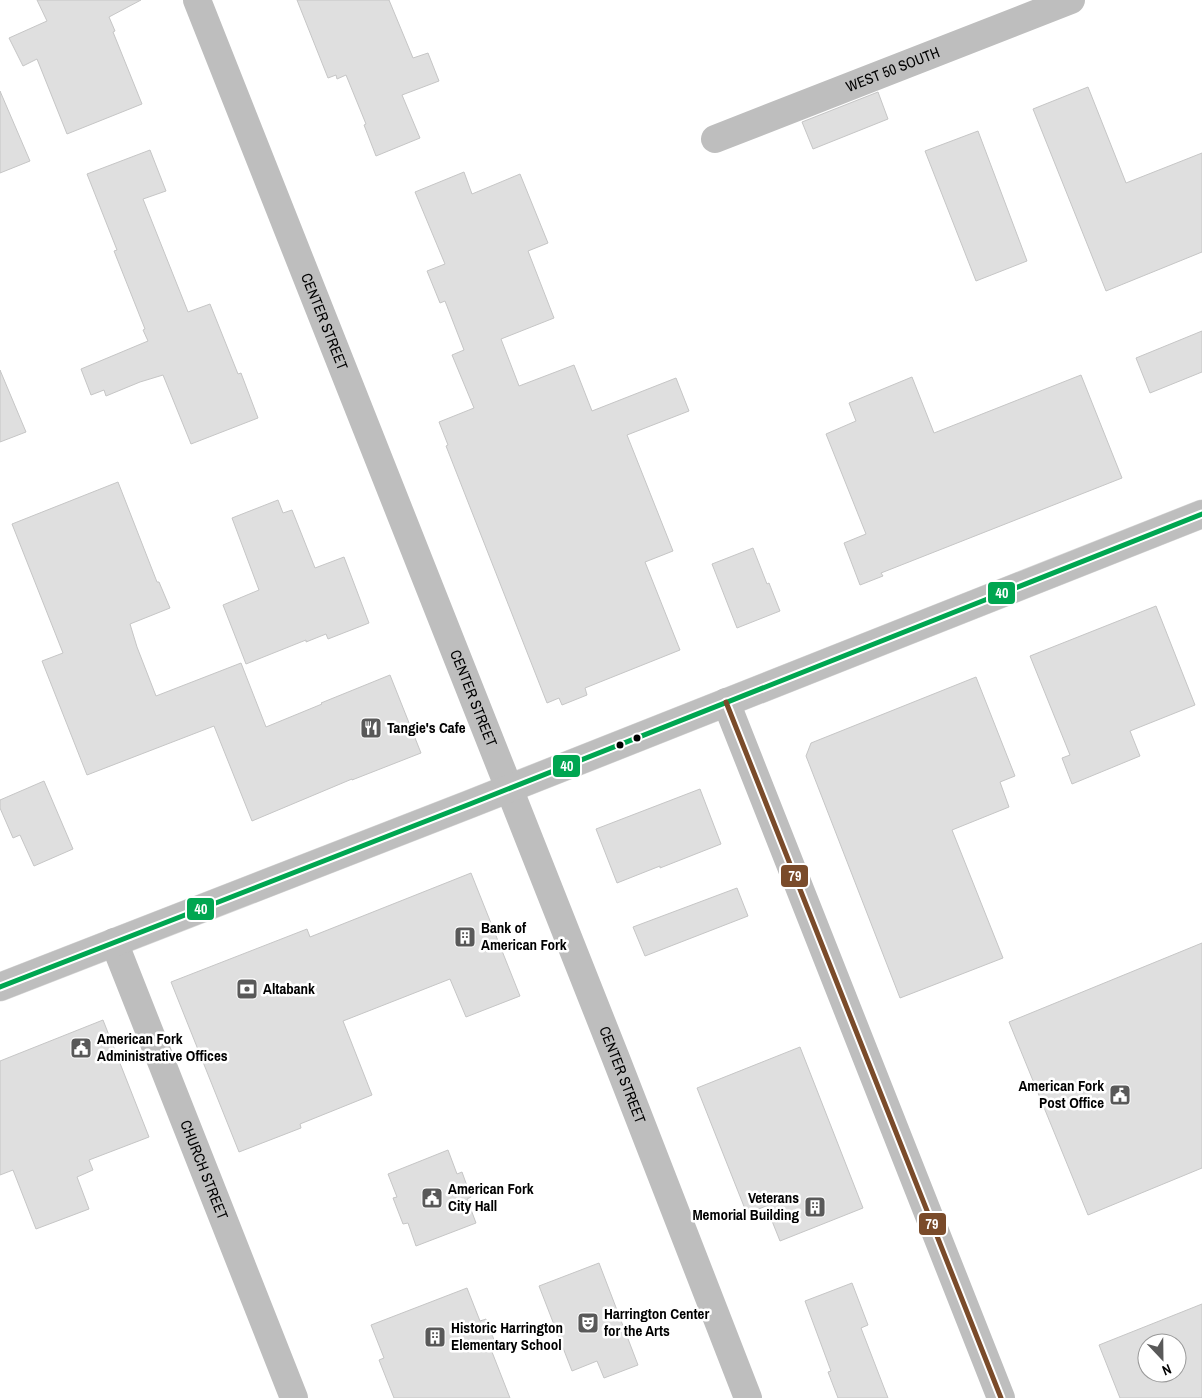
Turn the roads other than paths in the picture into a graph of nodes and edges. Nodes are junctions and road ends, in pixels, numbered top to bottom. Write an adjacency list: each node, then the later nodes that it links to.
1 (197, 0): 6 (street, CENTER STREET)
2 (1071, 0): 3 (street, WEST 50 SOUTH)
3 (715, 139)
4 (1202, 514): 5 (street)
5 (726, 702): 6 (street); 11 (street)
6 (509, 788): 7 (street); 10 (street, CENTER STREET)
7 (114, 942): 8 (street); 9 (street, CHURCH STREET)
8 (0, 987)
9 (294, 1398)
10 (748, 1398)
11 (1001, 1398)

